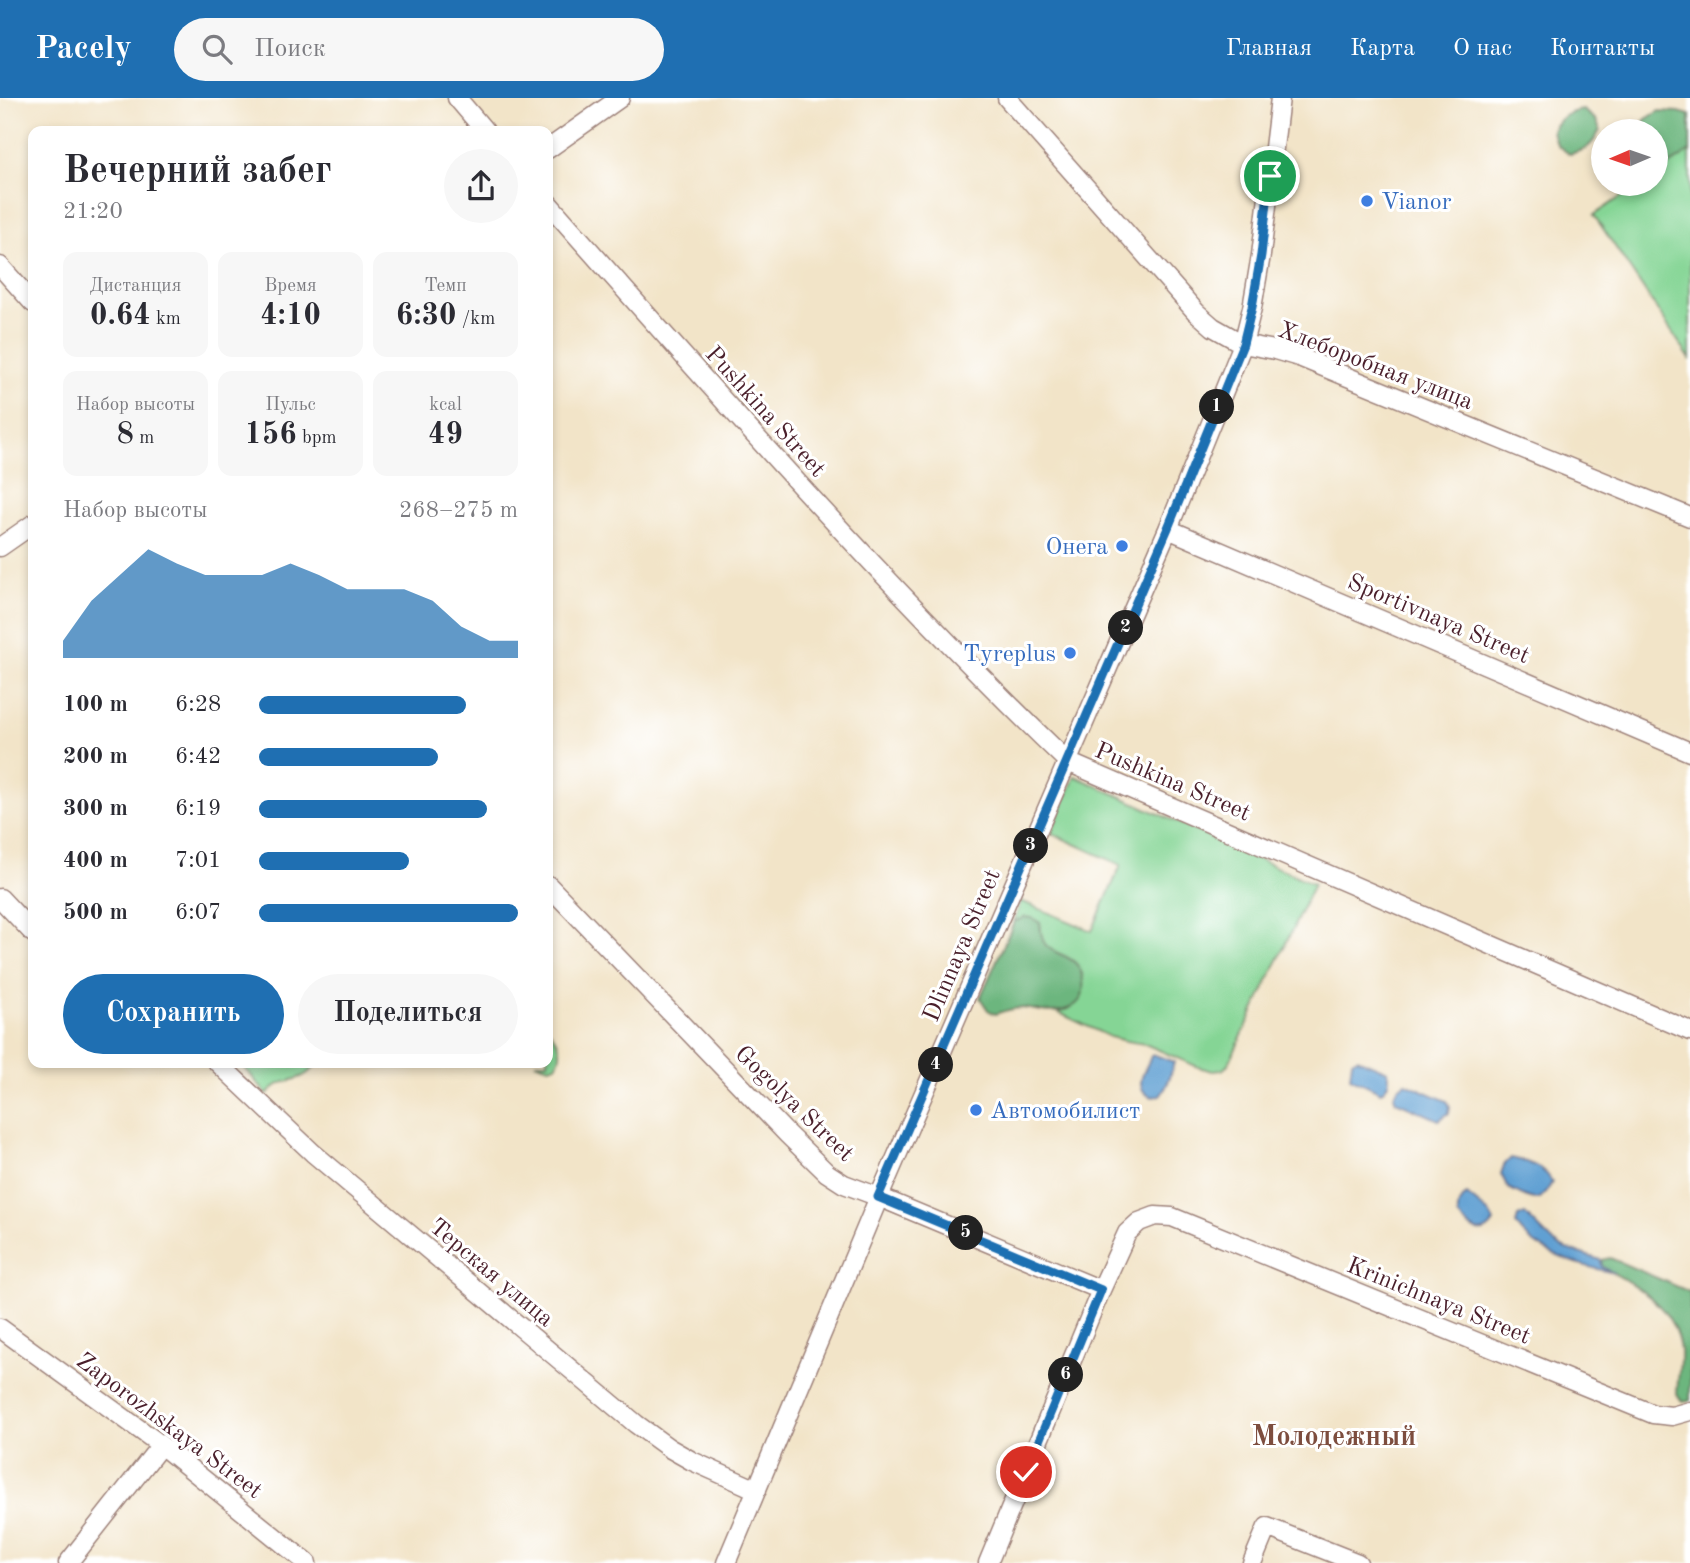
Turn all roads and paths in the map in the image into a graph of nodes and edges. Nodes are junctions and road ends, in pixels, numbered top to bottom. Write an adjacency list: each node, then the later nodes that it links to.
1 (457, 98): 5 (street)
2 (620, 98): 6 (street)
3 (1007, 98): 10 (street, Хлеборобная улица)
4 (1280, 98): 10 (street, Dlinnaya Street)
5 (481, 126)
6 (553, 145)
7 (553, 209): 16 (street, Pushkina Street)
8 (0, 266): 9 (street)
9 (28, 297)
10 (1243, 344): 11 (street, Хлеборобная улица); 13 (street, Dlinnaya Street)
11 (1690, 517)
12 (28, 527): 14 (street)
13 (1168, 528): 15 (street, Sportivnaya Street); 16 (street, Dlinnaya Street)
14 (0, 547)
15 (1690, 752)
16 (1068, 762): 20 (street, Pushkina Street); 22 (street, Dlinnaya Street)
17 (553, 890): 22 (street, Gogolya Street)
18 (0, 898): 19 (street)
19 (28, 928)
20 (1690, 1031)
21 (223, 1068): 27 (street, Терская улица)
22 (878, 1197): 23 (street, Gogolya Street); 27 (street, Dlinnaya Street)
23 (1101, 1290): 25 (street, Krinichnaya Street); 31 (street)
24 (0, 1328): 26 (street, Zaporozhskaya Street)
25 (1690, 1411)
26 (161, 1445): 28 (street); 29 (street, Zaporozhskaya Street)
27 (757, 1490): 30 (street, Dlinnaya Street)
28 (68, 1563)
29 (307, 1563)
30 (726, 1563)
31 (988, 1563)
32 (1252, 1563): 33 (street)
33 (1359, 1563)

